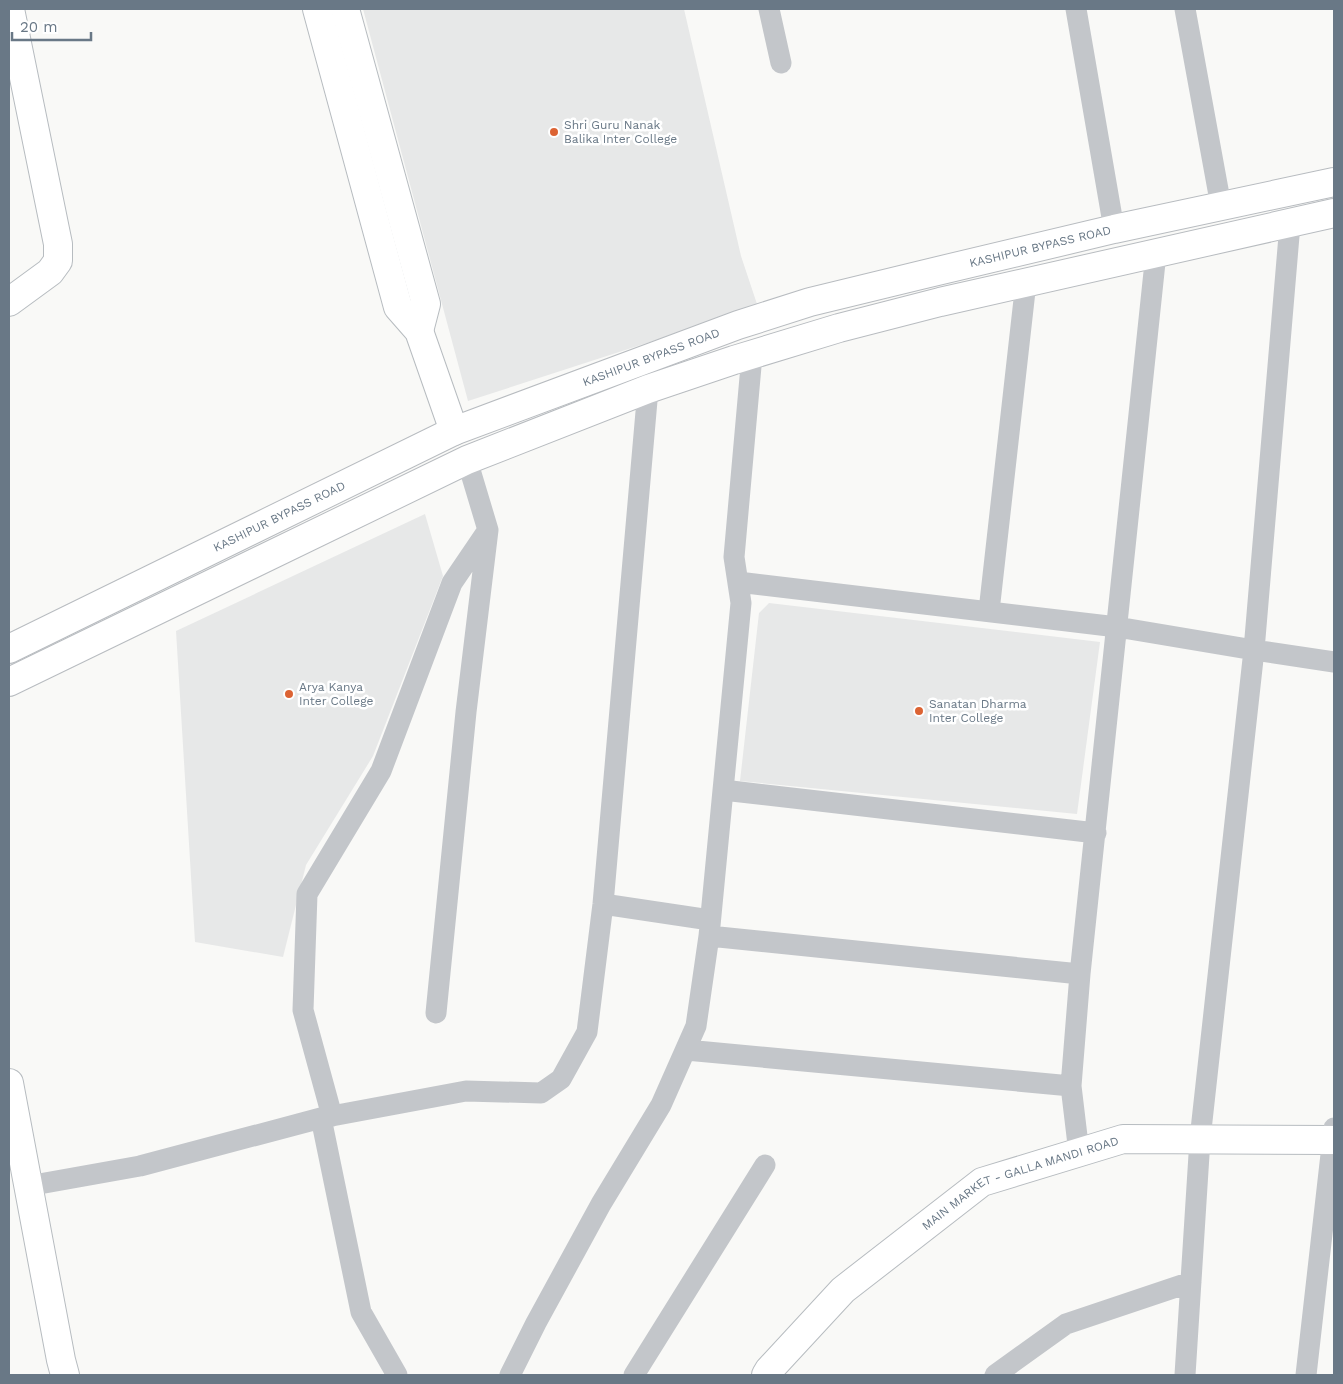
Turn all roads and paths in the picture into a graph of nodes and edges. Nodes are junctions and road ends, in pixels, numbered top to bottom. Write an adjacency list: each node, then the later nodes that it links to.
1 (10, 9): 17 (main road)
2 (317, 9): 18 (main road)
3 (345, 9): 18 (main road)
4 (769, 9): 7 (street)
5 (1076, 9): 14 (street)
6 (1185, 9): 10 (street)
7 (781, 63)
8 (1334, 182): 9 (main road, KASHIPUR BYPASS ROAD)
9 (1293, 191): 10 (main road, KASHIPUR BYPASS ROAD); 13 (main road)
10 (1221, 206): 12 (main road, KASHIPUR BYPASS ROAD)
11 (1334, 213): 13 (main road)
12 (1160, 219): 14 (main road, KASHIPUR BYPASS ROAD); 15 (main road)
13 (1290, 224): 15 (main road); 28 (street)
14 (1114, 229): 21 (main road, KASHIPUR BYPASS ROAD)
15 (1156, 253): 16 (main road); 26 (street)
16 (1026, 282): 19 (main road); 25 (street)
17 (9, 302)
18 (419, 331): 21 (main road)
19 (752, 355): 20 (main road); 24 (street)
20 (648, 389): 22 (main road); 33 (street)
21 (454, 431): 22 (main road); 27 (main road, KASHIPUR BYPASS ROAD)
22 (467, 460): 23 (street); 30 (main road)
23 (488, 530): 36 (street); 40 (street)
24 (738, 582): 25 (street); 31 (street)
25 (989, 612): 26 (street)
26 (1117, 627): 28 (street); 32 (street)
27 (9, 649)
28 (1254, 650): 29 (street); 42 (street)
29 (1334, 662)
30 (9, 682)
31 (723, 790): 32 (street); 34 (street)
32 (1096, 833): 35 (street)
33 (603, 904): 34 (street); 40 (street)
34 (709, 928): 35 (street); 37 (street)
35 (1080, 974): 39 (street)
36 (436, 1013)
37 (686, 1050): 39 (street); 49 (street)
38 (9, 1083): 45 (main road)
39 (1071, 1086): 43 (street)
40 (326, 1117): 45 (street); 48 (street)
41 (1334, 1136): 42 (main road, MAIN MARKET - GALLA MANDI ROAD); 54 (street)
42 (1200, 1139): 43 (main road, MAIN MARKET - GALLA MANDI ROAD); 46 (street)
43 (1079, 1153): 51 (main road, MAIN MARKET - GALLA MANDI ROAD)
44 (765, 1165): 50 (street)
45 (28, 1186): 47 (main road)
46 (1191, 1282): 52 (street); 53 (street)
47 (66, 1375)
48 (397, 1375)
49 (510, 1375)
50 (634, 1375)
51 (766, 1375)
52 (995, 1375)
53 (1185, 1375)
54 (1306, 1375)

